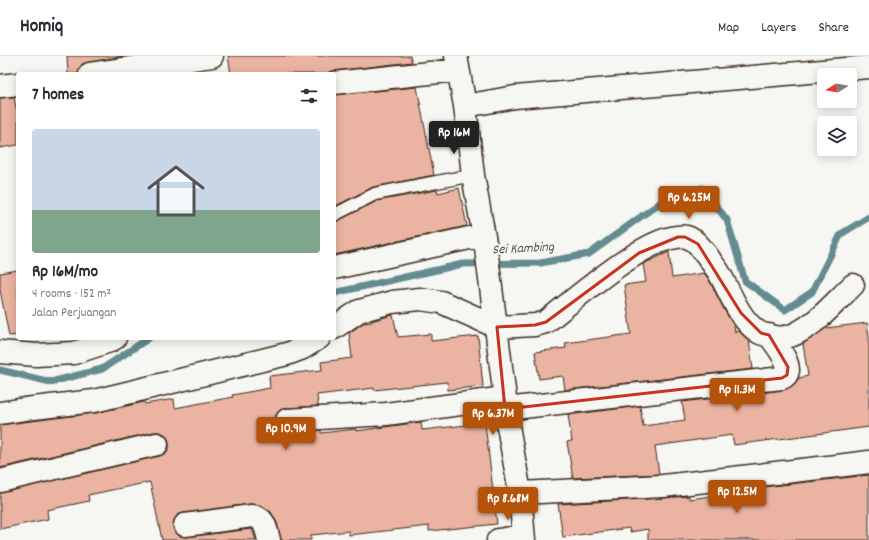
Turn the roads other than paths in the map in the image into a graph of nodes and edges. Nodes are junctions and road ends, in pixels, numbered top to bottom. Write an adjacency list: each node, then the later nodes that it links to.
1 (212, 56): 3 (street)
2 (457, 63): 6 (street); 9 (street)
3 (161, 65): 5 (street)
4 (869, 67): 9 (street)
5 (106, 72)
6 (336, 83)
7 (16, 84): 8 (street)
8 (0, 86)
9 (465, 106): 10 (street)
10 (473, 175): 11 (lane); 12 (street)
11 (336, 214)
12 (485, 242): 13 (street); 15 (street)
13 (336, 268)
14 (853, 285): 17 (street)
15 (496, 323): 16 (street); 17 (street); 21 (street)
16 (336, 327)
17 (769, 336): 21 (street)
18 (112, 340): 20 (street)
19 (315, 340): 22 (street)
20 (0, 352)
21 (505, 404): 23 (street); 27 (street)
22 (0, 414)
23 (287, 420)
24 (157, 444): 26 (street)
25 (869, 462): 27 (street)
26 (0, 481)
27 (520, 493): 29 (street)
28 (185, 525): 30 (street)
29 (523, 538): 31 (street)
30 (269, 540)
31 (498, 540)

